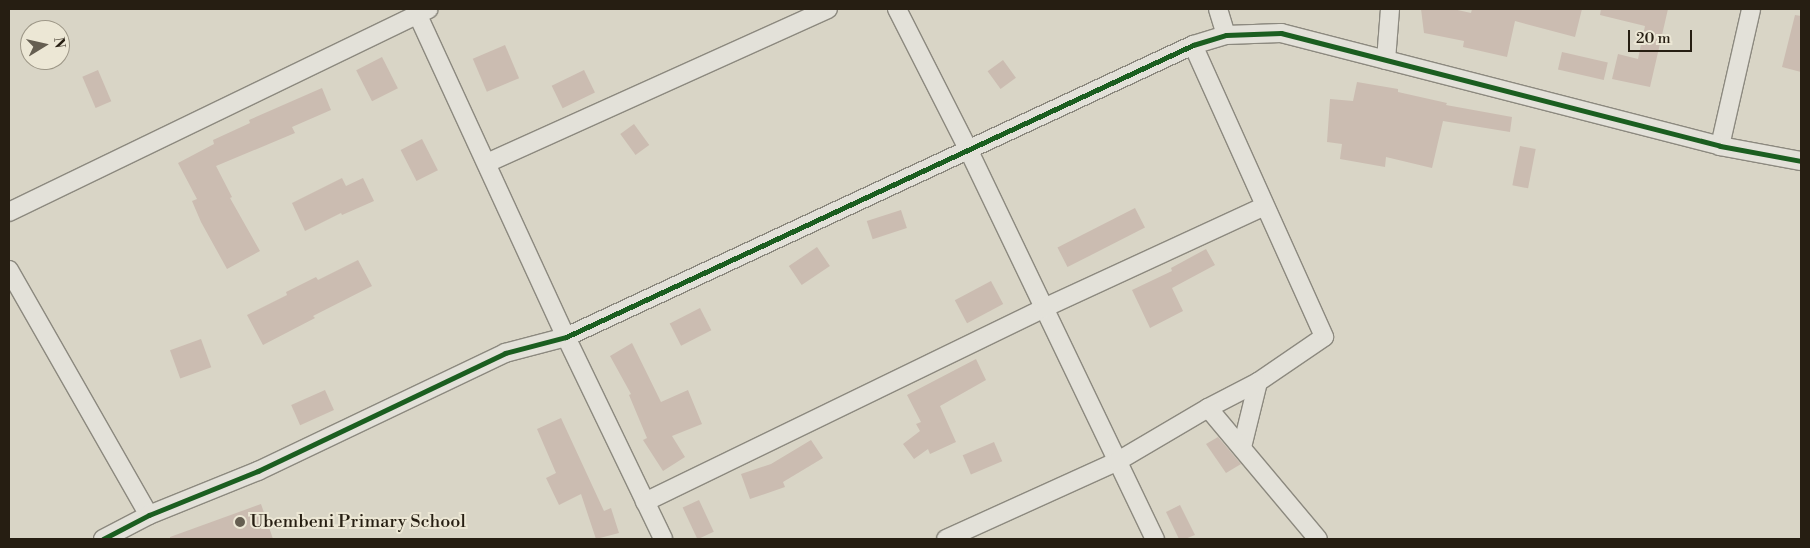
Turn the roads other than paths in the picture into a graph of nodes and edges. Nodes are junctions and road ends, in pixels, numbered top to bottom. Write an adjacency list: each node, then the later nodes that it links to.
1 (828, 9): 13 (street)
2 (897, 9): 11 (street)
3 (1218, 9): 7 (street)
4 (1390, 9): 9 (street)
5 (1751, 9): 10 (street)
6 (421, 10): 13 (street); 15 (street)
7 (1226, 35): 8 (street); 9 (street)
8 (1193, 45): 11 (street); 14 (street)
9 (1386, 60): 10 (street)
10 (1720, 146): 12 (street)
11 (968, 149): 17 (street); 18 (street)
12 (1801, 162)
13 (487, 163): 18 (street)
14 (1265, 206): 17 (street); 19 (street)
15 (9, 212)
16 (9, 270): 24 (street)
17 (1044, 308): 22 (street); 23 (street)
18 (566, 337): 23 (street); 24 (street)
19 (1258, 382): 20 (street); 21 (street)
20 (1208, 408): 21 (street); 22 (street)
21 (1242, 447): 29 (street)
22 (1118, 461): 27 (street); 28 (street)
23 (645, 502): 26 (street)
24 (149, 515): 25 (street)
25 (103, 539)
26 (663, 539)
27 (946, 539)
28 (1155, 539)
29 (1318, 539)

